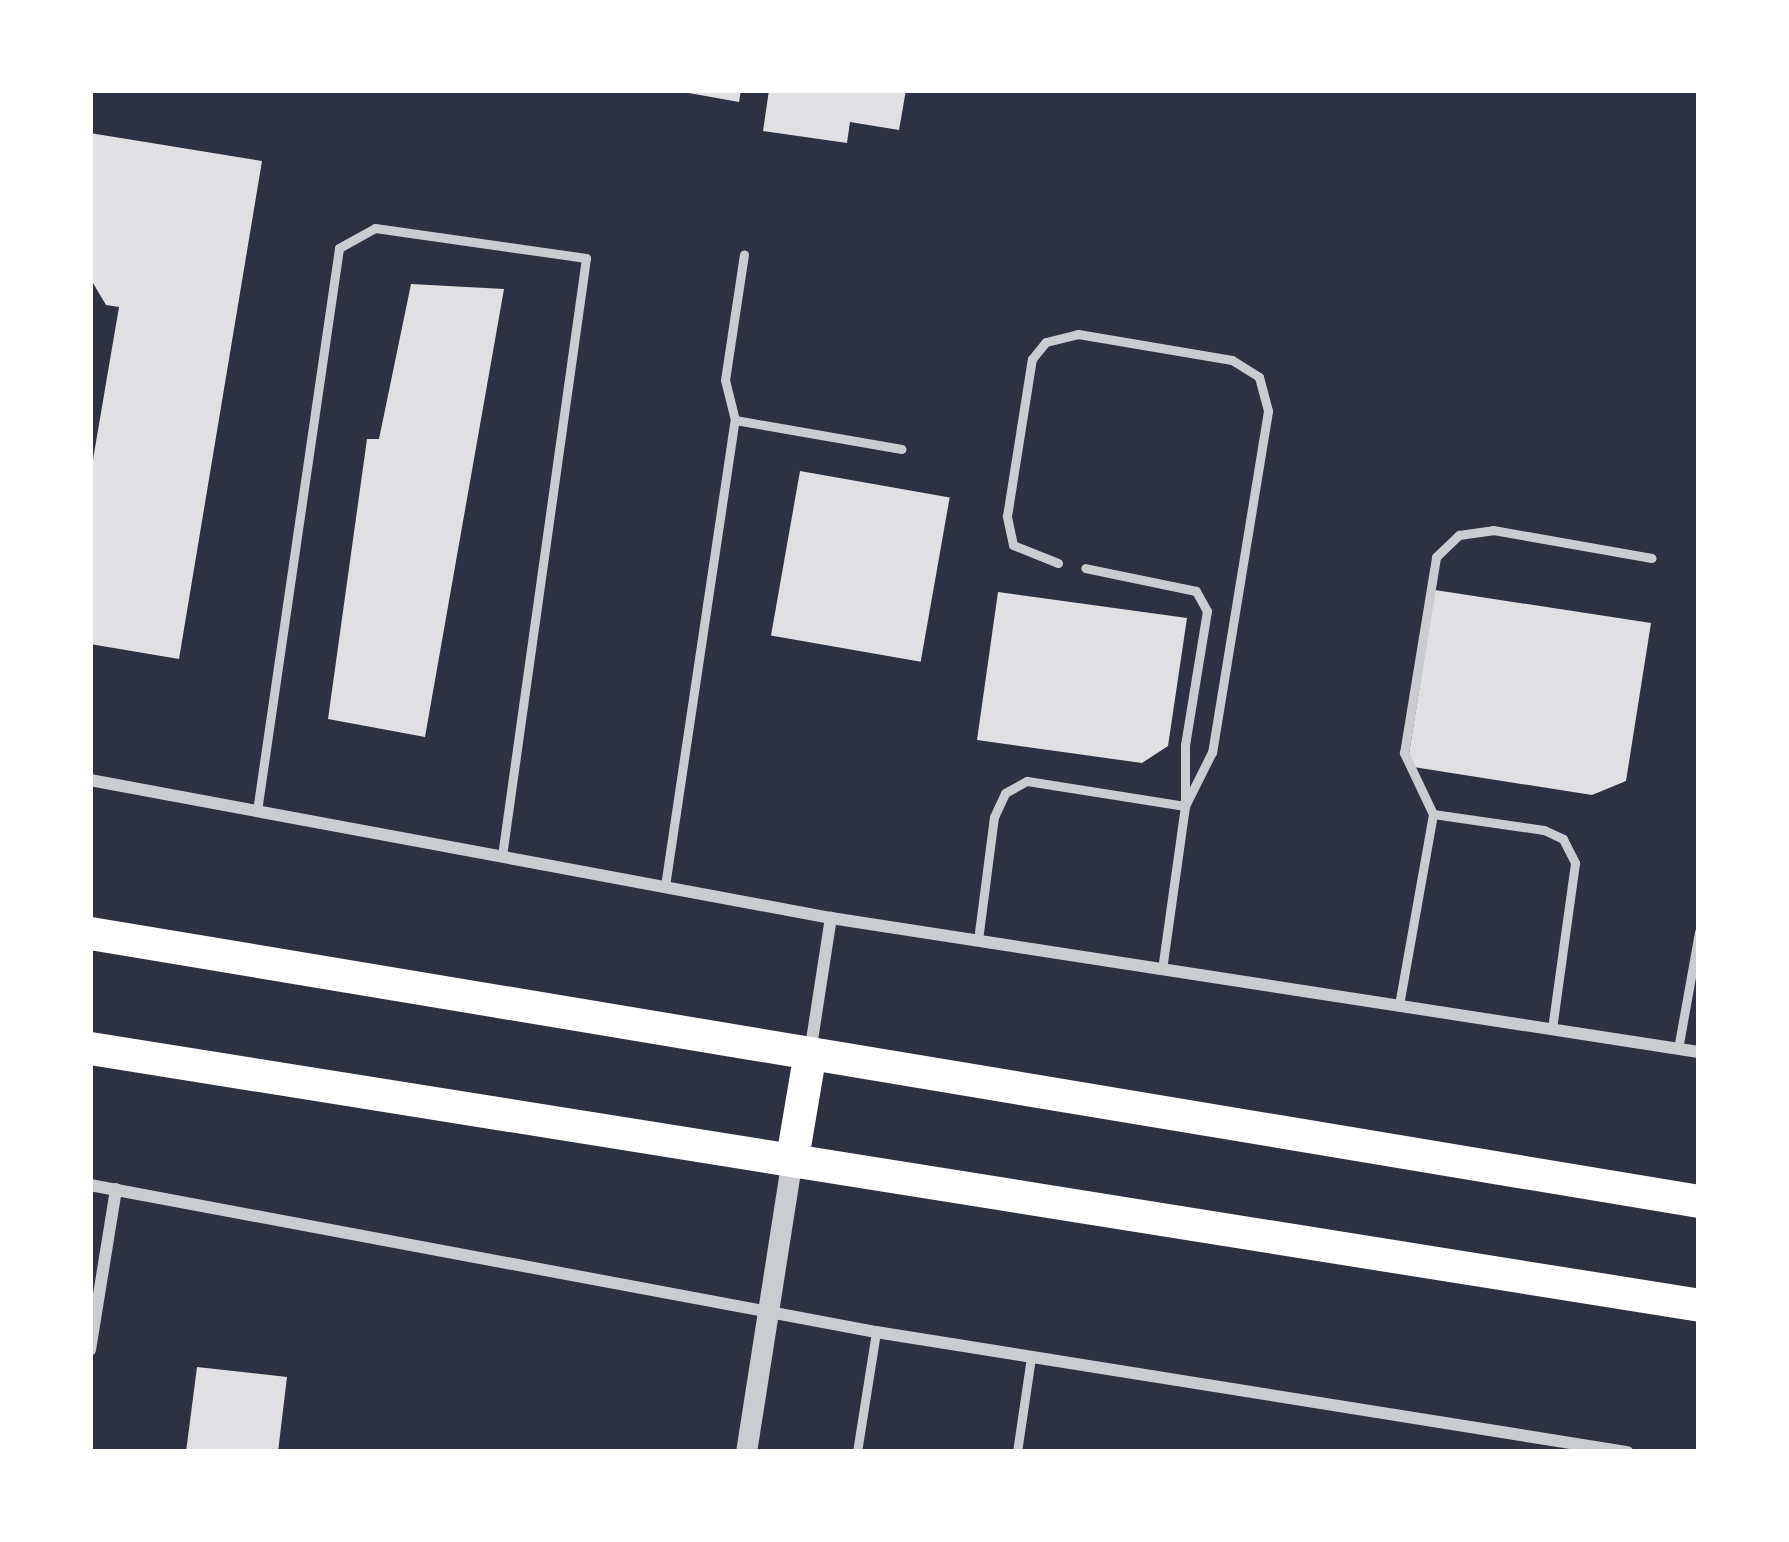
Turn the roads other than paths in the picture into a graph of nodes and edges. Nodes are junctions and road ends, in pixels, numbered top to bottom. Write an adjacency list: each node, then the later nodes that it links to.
1 (744, 254): 2 (lane)
2 (735, 420): 3 (lane); 12 (lane)
3 (901, 449)
4 (1652, 558): 10 (lane)
5 (1058, 563): 8 (lane)
6 (1085, 568): 8 (lane)
7 (90, 780): 9 (street)
8 (1185, 806): 16 (lane); 17 (lane)
9 (257, 811): 11 (street); 11 (lane)
10 (1432, 814): 18 (lane); 19 (lane)
11 (502, 856): 12 (street)
12 (665, 886): 13 (street)
13 (832, 917): 16 (street); 23 (street)
14 (1699, 932): 21 (lane)
15 (90, 933): 23 (highway)
16 (978, 940): 17 (street)
17 (1162, 969): 18 (street)
18 (1399, 1006): 19 (street)
19 (1552, 1029): 21 (street)
20 (90, 1048): 24 (highway)
21 (1678, 1049): 22 (street)
22 (1699, 1052)
23 (809, 1058): 24 (highway); 27 (highway)
24 (792, 1158): 28 (highway); 29 (street)
25 (90, 1186): 26 (street)
26 (116, 1189): 29 (street); 31 (street)
27 (1699, 1201)
28 (1699, 1305)
29 (768, 1313): 30 (street); 33 (street)
30 (876, 1332): 32 (street); 34 (lane)
31 (90, 1350)
32 (1031, 1357): 35 (lane); 36 (street)
33 (746, 1452)
34 (857, 1452)
35 (1018, 1452)
36 (1627, 1452)

